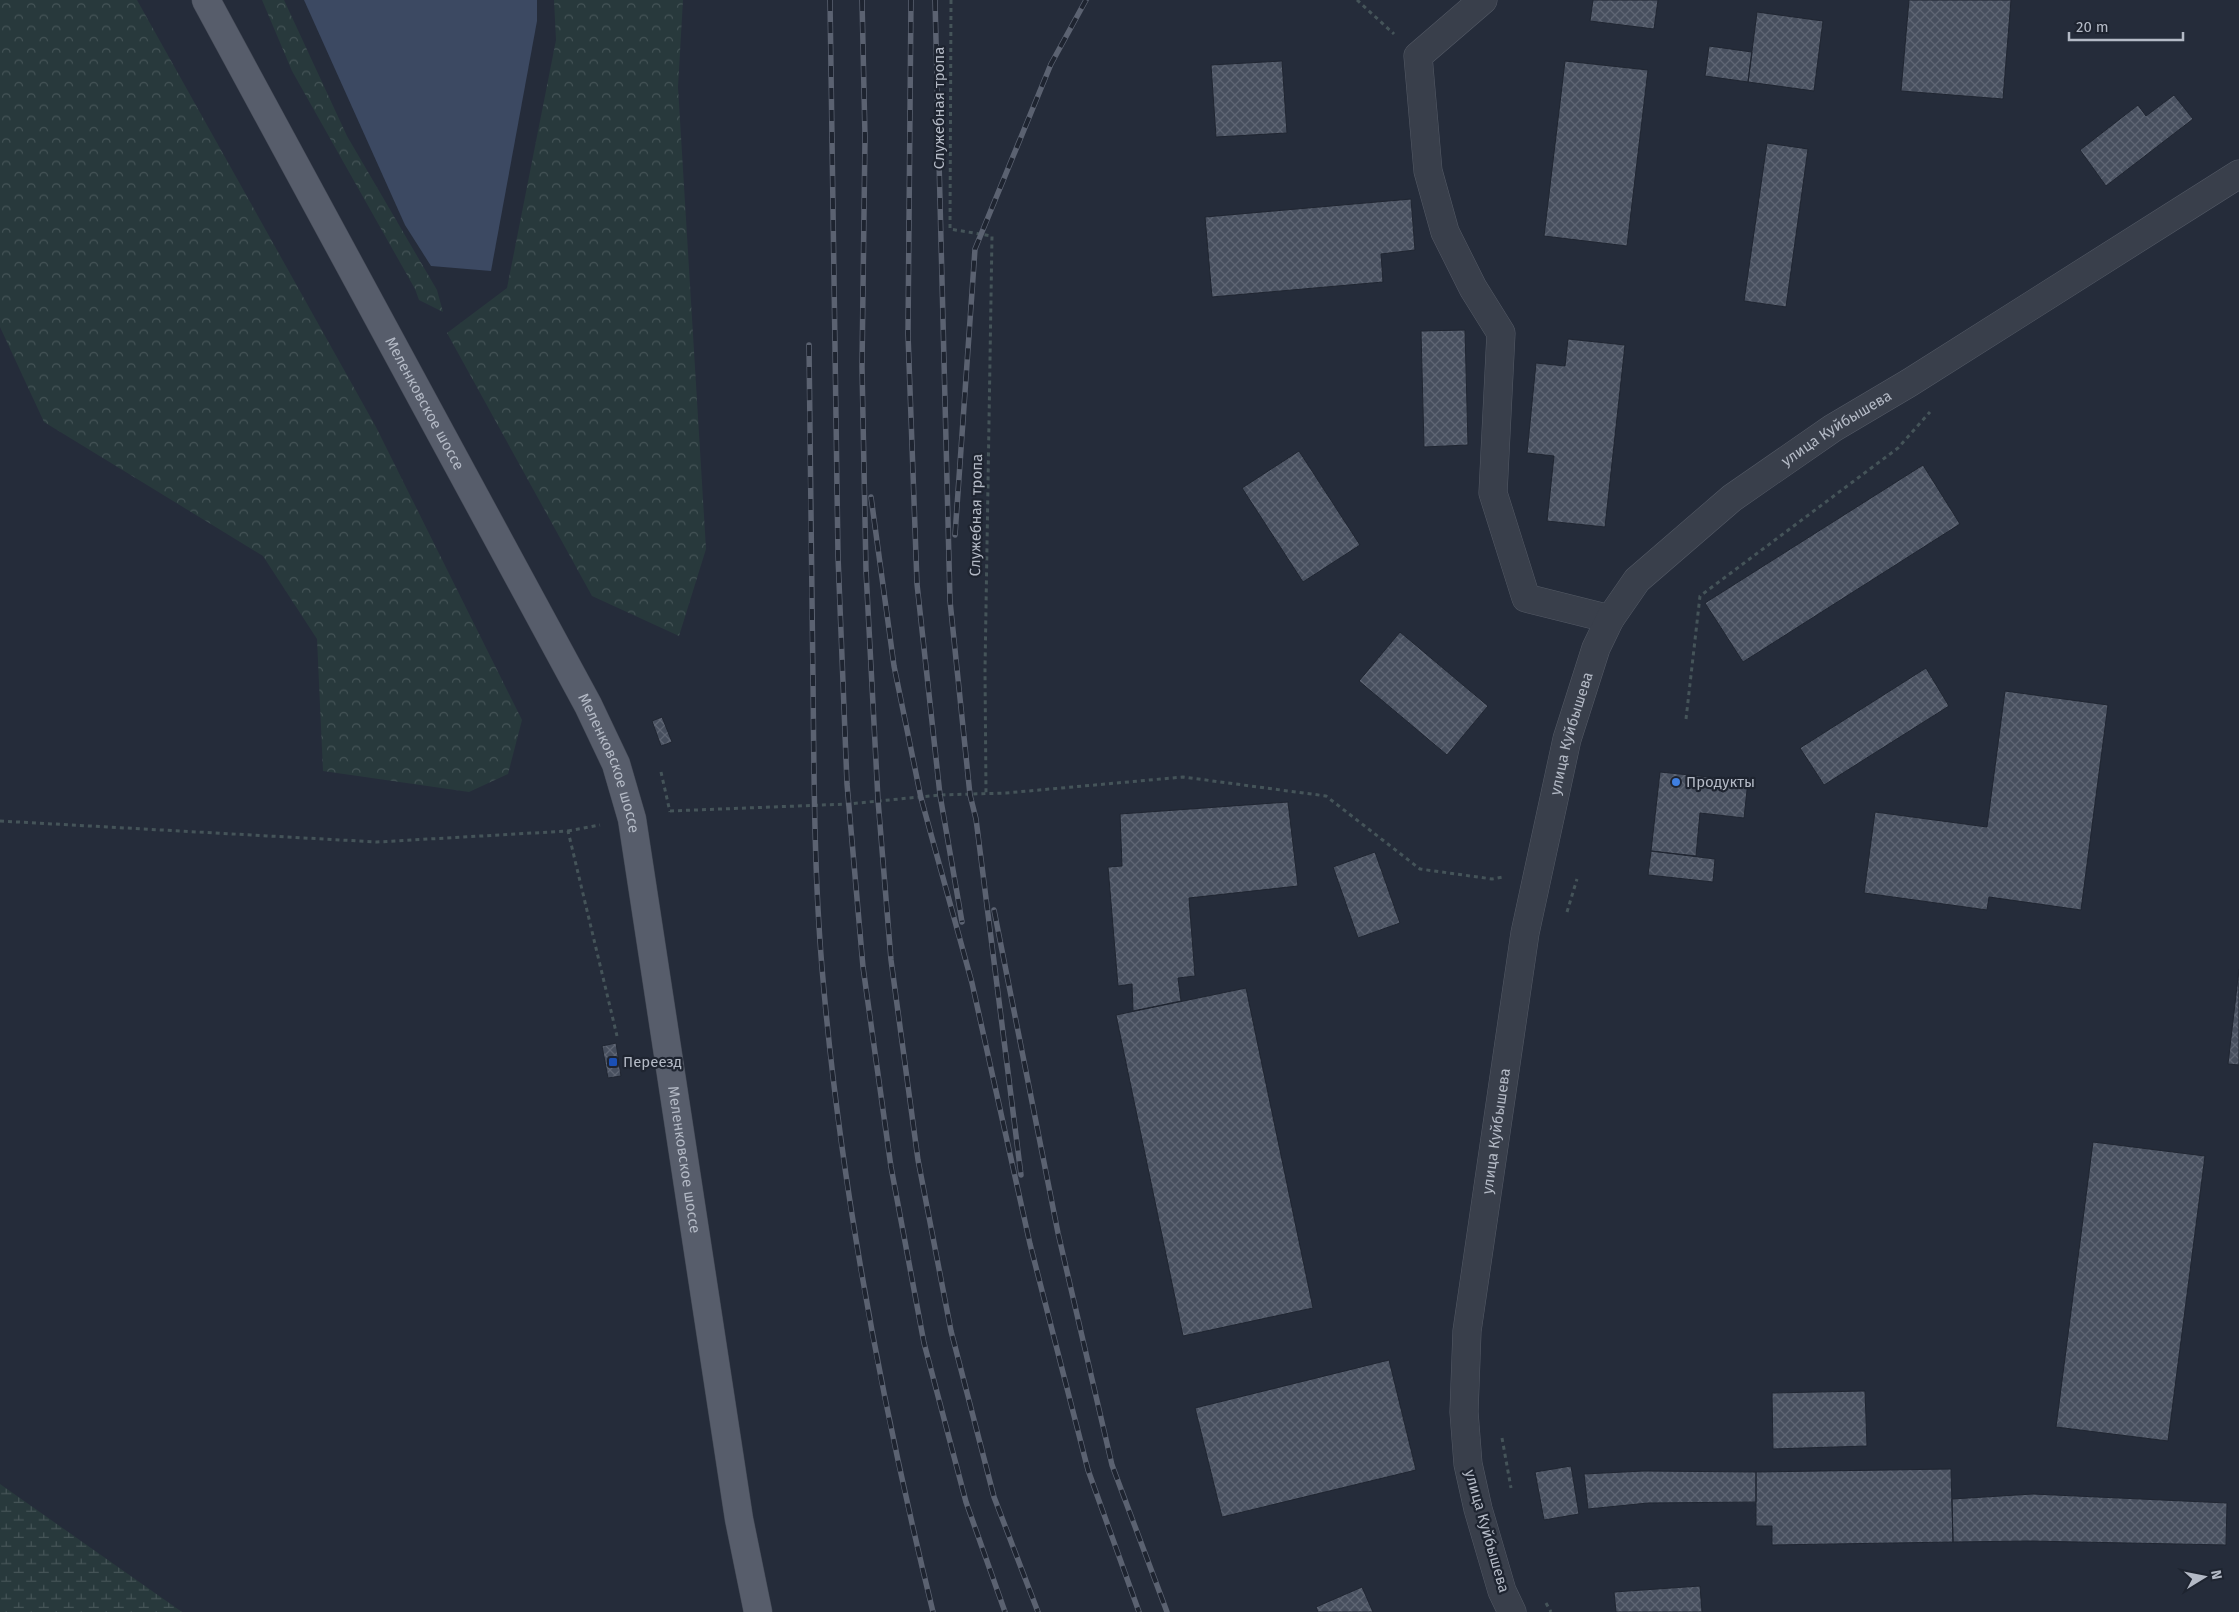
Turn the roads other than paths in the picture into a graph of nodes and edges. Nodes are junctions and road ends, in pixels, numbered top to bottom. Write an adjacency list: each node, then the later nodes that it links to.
1 (206, 0): 5 (main road, Меленковское шоссе)
2 (1482, 0): 4 (street)
3 (2239, 174): 4 (street, улица Куйбышева)
4 (1610, 619): 6 (street, улица Куйбышева)
5 (758, 1612)
6 (1512, 1612)

